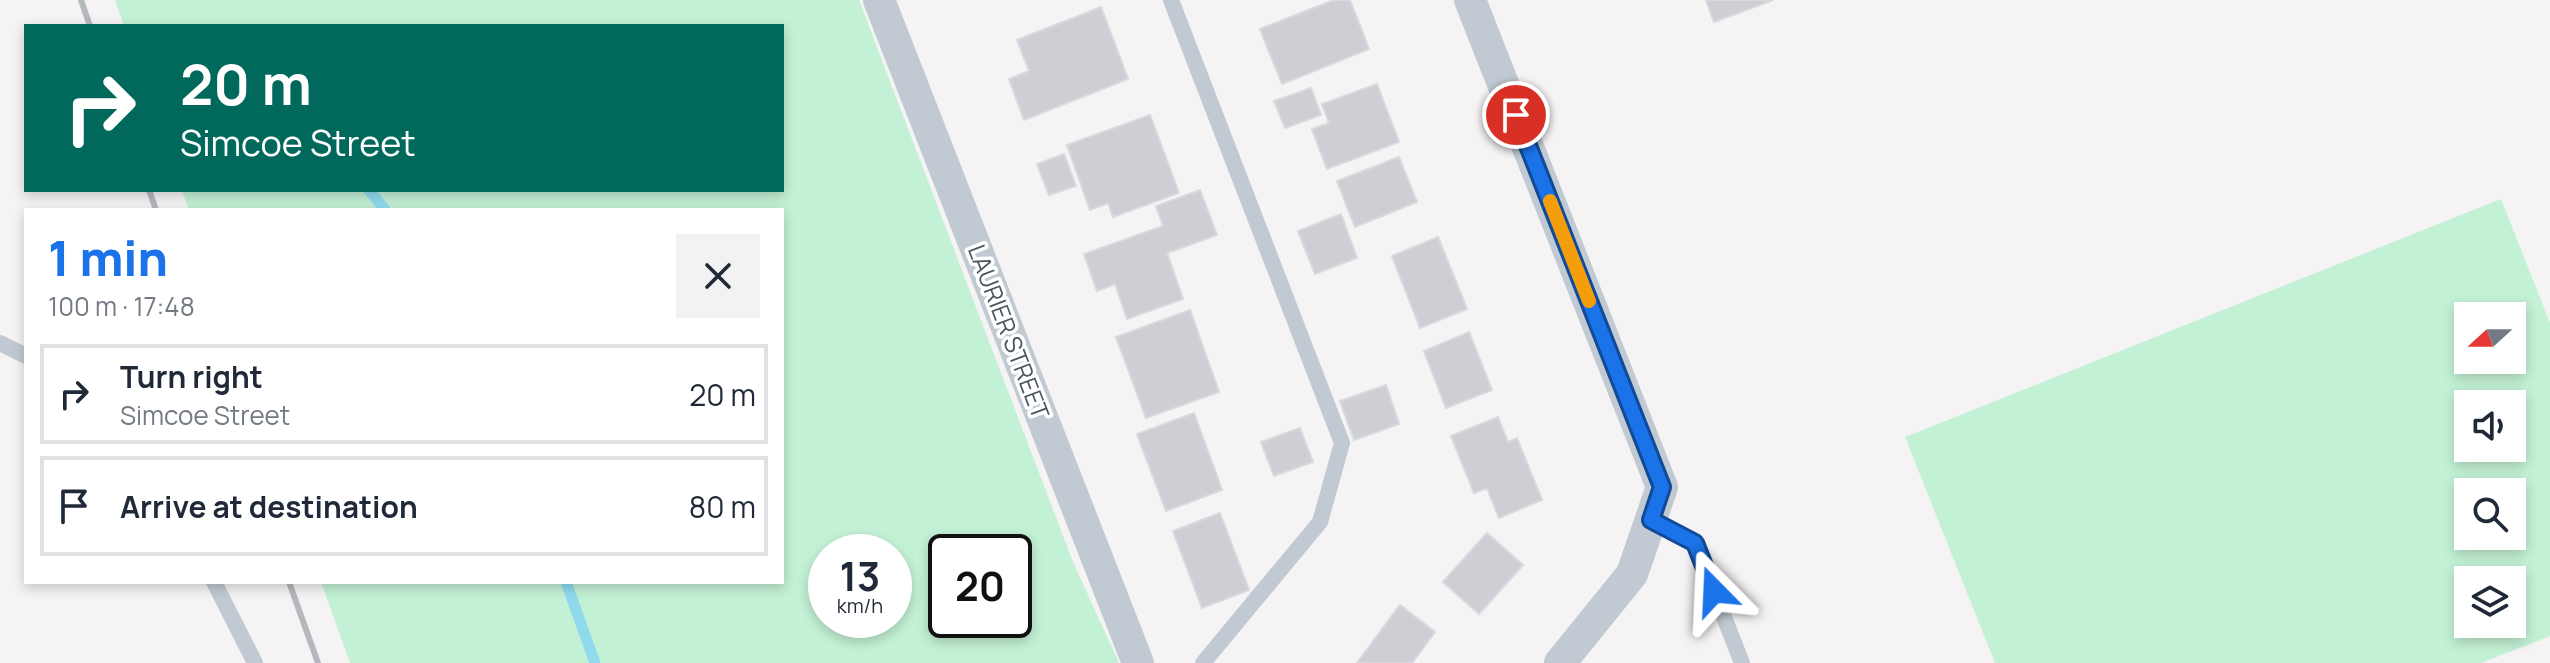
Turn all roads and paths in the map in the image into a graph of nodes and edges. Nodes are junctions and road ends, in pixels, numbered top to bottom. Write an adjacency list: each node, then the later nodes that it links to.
1 (879, 0): 9 (street, LAURIER STREET)
2 (1171, 0): 10 (lane)
3 (1470, 0): 6 (street)
4 (0, 343): 5 (lane)
5 (24, 355)
6 (1651, 520): 11 (street); 12 (lane)
7 (215, 584): 8 (lane)
8 (255, 663)
9 (1138, 663)
10 (1203, 663)
11 (1560, 663)
12 (1742, 663)

